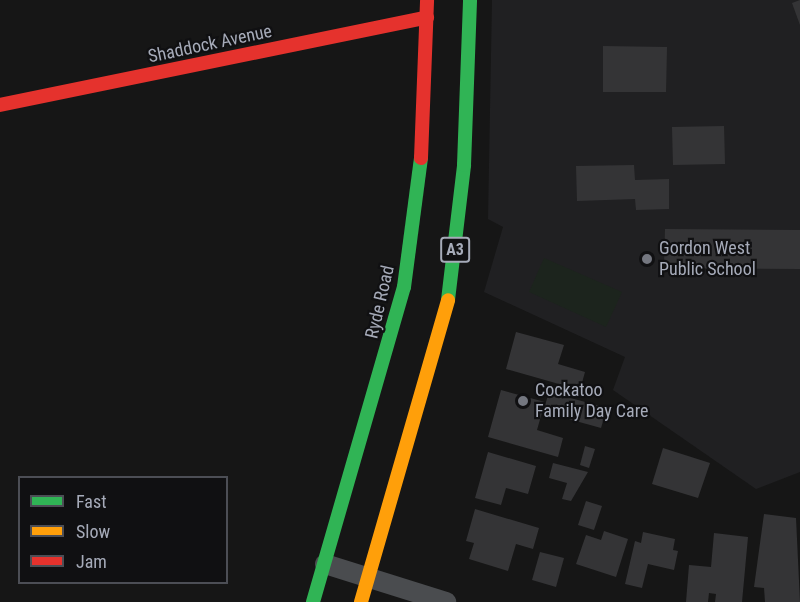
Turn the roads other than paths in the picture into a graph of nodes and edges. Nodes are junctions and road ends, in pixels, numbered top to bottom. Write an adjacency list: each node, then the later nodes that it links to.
1 (427, 0): 3 (main road, Ryde Road)
2 (470, 0): 6 (main road, A3)
3 (427, 17): 4 (main road, Shaddock Avenue); 5 (main road, Ryde Road)
4 (0, 105)
5 (325, 564): 6 (street); 7 (main road, Ryde Road)
6 (368, 578): 8 (main road, A3); 9 (street)
7 (313, 602)
8 (361, 602)
9 (446, 602)

